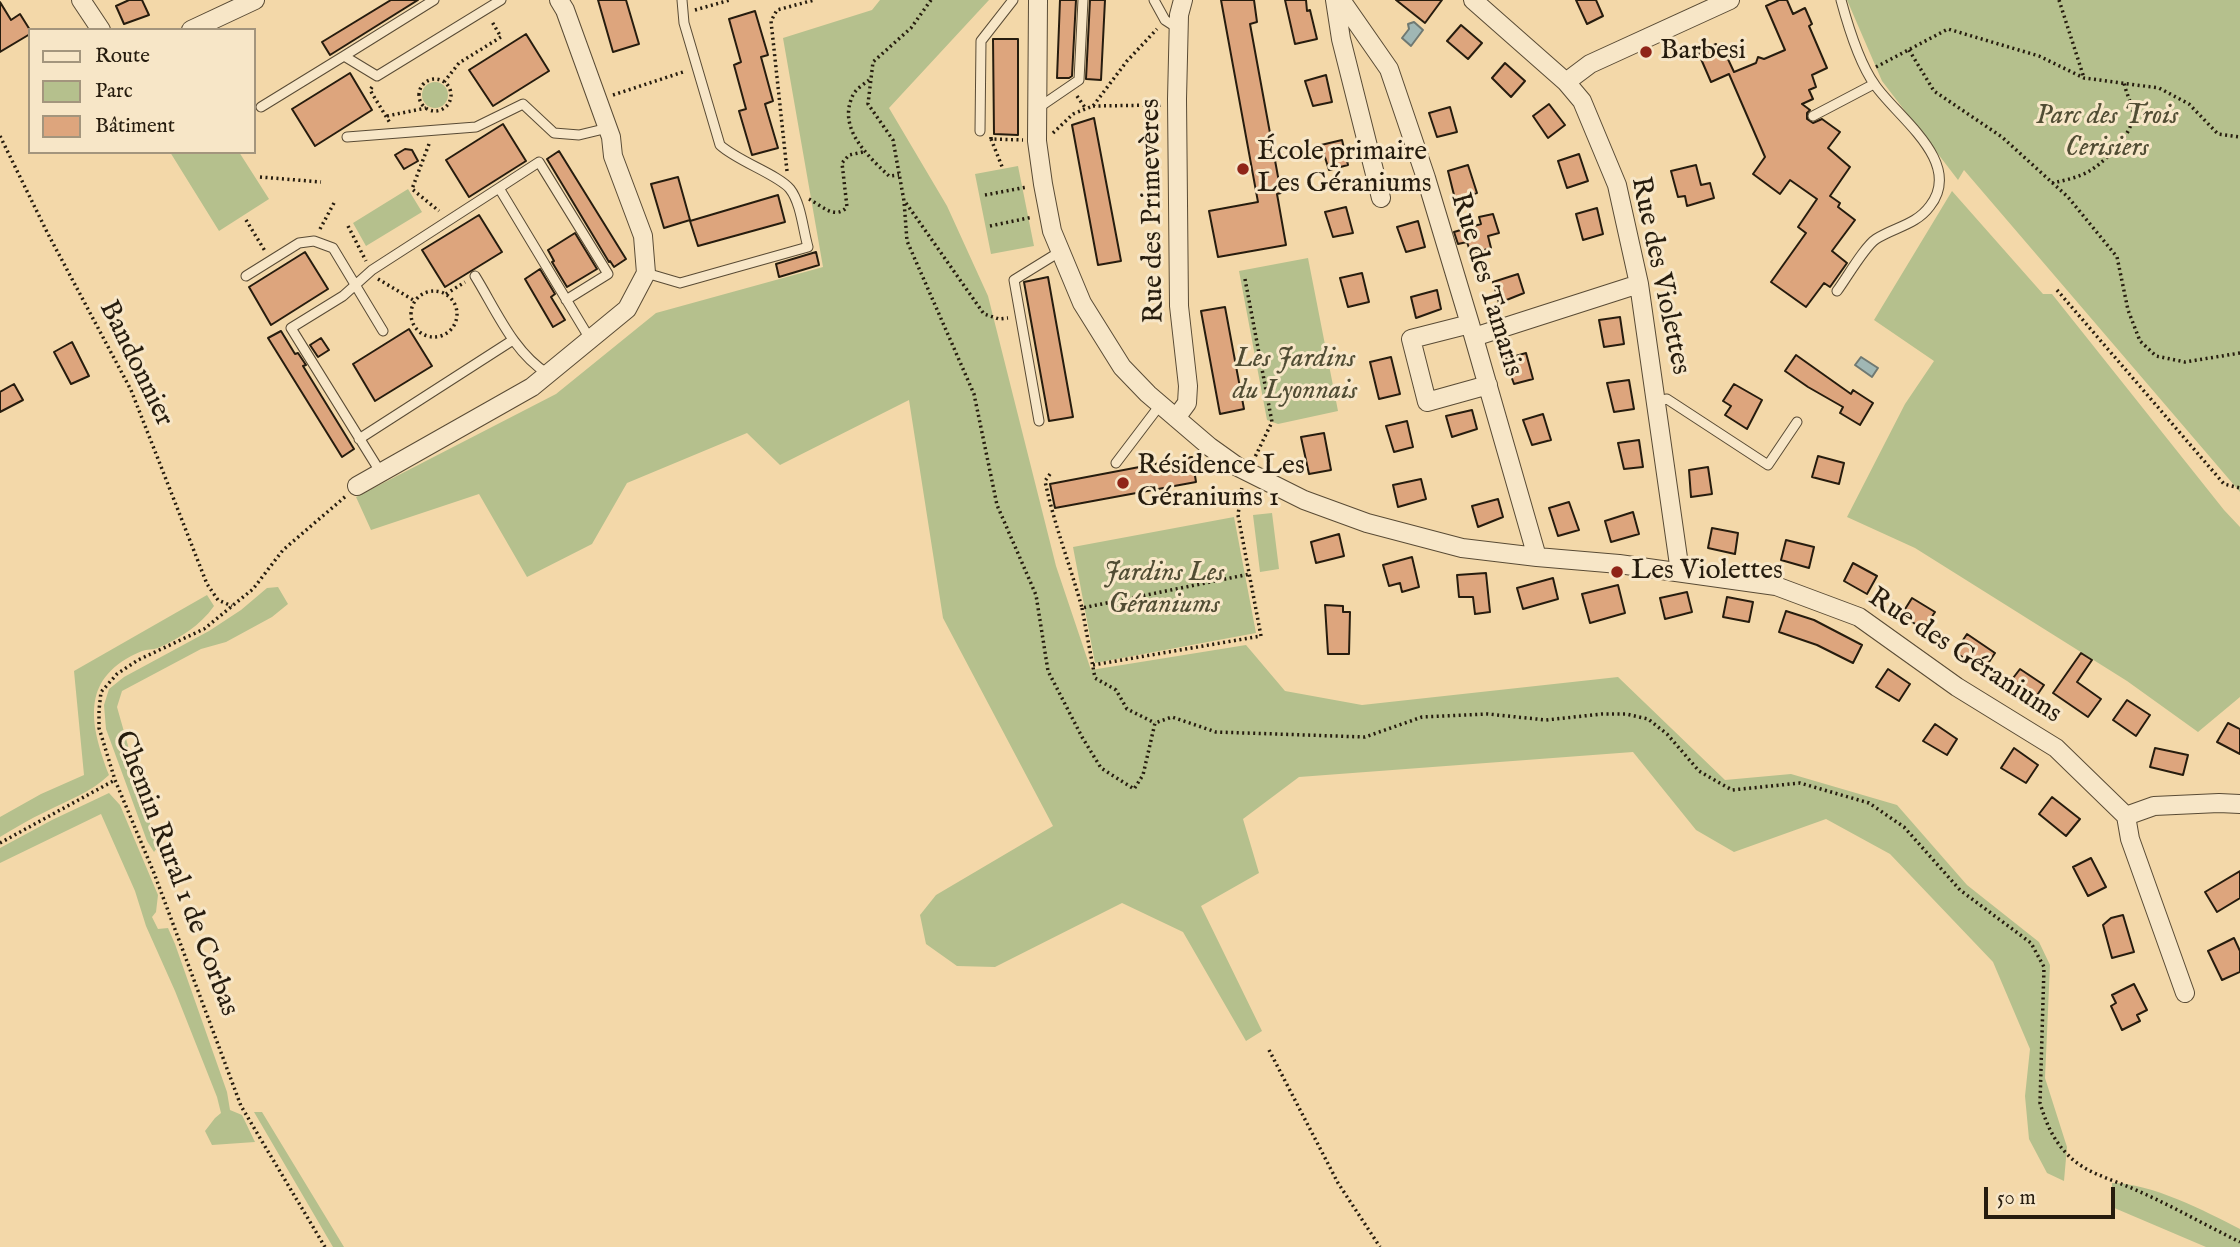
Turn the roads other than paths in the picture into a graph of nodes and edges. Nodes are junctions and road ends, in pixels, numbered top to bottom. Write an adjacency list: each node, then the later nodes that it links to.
1 (81, 0): 18 (street)
2 (255, 0): 19 (street)
3 (434, 0): 20 (lane)
4 (501, 0): 20 (lane)
5 (559, 0): 26 (street)
6 (682, 0): 32 (lane)
7 (1013, 0): 27 (lane)
8 (1038, 0): 24 (street, Rue des Géraniums)
9 (1083, 0): 24 (lane)
10 (1154, 0): 17 (lane)
11 (1183, 0): 17 (street, Rue des Primevères)
12 (1335, 0): 30 (street)
13 (1340, 0): 39 (street, Rue des Tamaris)
14 (1473, 0): 21 (street, Rue des Violettes)
15 (1730, 0): 21 (street)
16 (1841, 0): 22 (lane)
17 (1172, 24): 47 (street, Rue des Primevères)
18 (100, 28)
19 (195, 28)
20 (344, 56): 23 (lane)
21 (1566, 82): 36 (street, Rue des Violettes)
22 (1874, 84): 25 (lane); 37 (lane)
23 (261, 107)
24 (1038, 108): 31 (street, Rue des Géraniums)
25 (1812, 116)
26 (608, 128): 28 (lane); 32 (street)
27 (980, 131)
28 (346, 137)
29 (499, 188): 35 (lane); 38 (lane); 38 (lane)
30 (1381, 198)
31 (1061, 251): 46 (street, Rue des Géraniums); 48 (lane)
32 (646, 273): 41 (street)
33 (246, 276): 35 (lane)
34 (475, 276): 42 (lane)
35 (356, 284): 40 (lane); 50 (lane)
36 (1639, 284): 39 (street); 45 (street, Rue des Violettes)
37 (1838, 291)
38 (566, 300): 41 (lane)
39 (1472, 330): 44 (street, Rue des Tamaris); 44 (street)
40 (383, 331)
41 (590, 339): 43 (street)
42 (513, 340): 43 (lane); 50 (lane)
43 (548, 374): 52 (street)
44 (1488, 385): 54 (street, Rue des Tamaris)
45 (1657, 401): 49 (lane); 55 (street, Rue des Violettes)
46 (1160, 405): 47 (street, Rue des Géraniums); 51 (lane)
47 (1176, 418): 54 (street, Rue des Géraniums)
48 (1039, 421)
49 (1797, 422)
50 (359, 439): 52 (lane)
51 (1116, 463)
52 (381, 474): 53 (street)
53 (357, 486)
54 (1537, 557): 55 (street, Rue des Géraniums)
55 (1680, 572): 57 (street, Rue des Géraniums)
56 (2240, 804): 57 (street)
57 (2126, 816): 58 (street)
58 (2185, 993)

